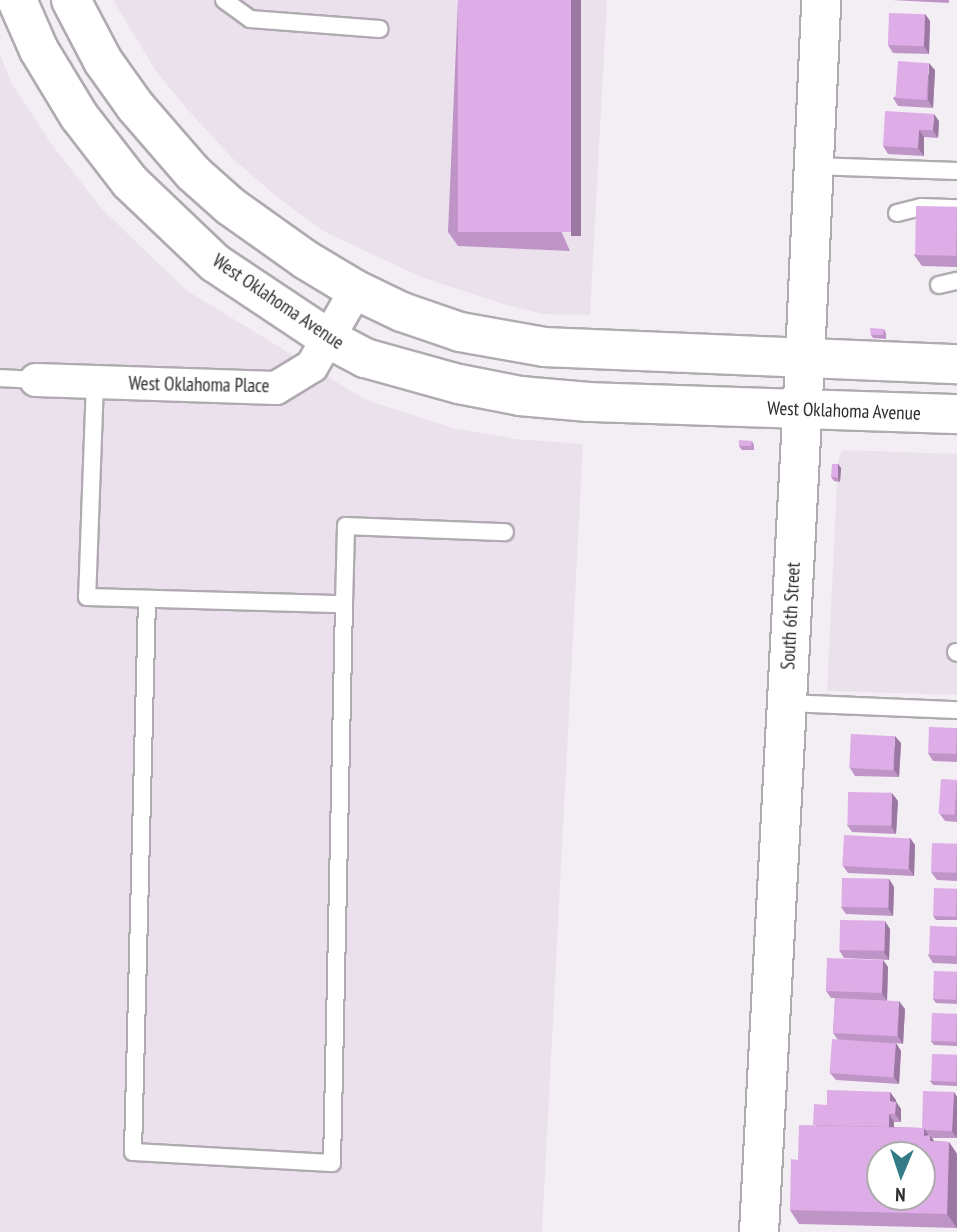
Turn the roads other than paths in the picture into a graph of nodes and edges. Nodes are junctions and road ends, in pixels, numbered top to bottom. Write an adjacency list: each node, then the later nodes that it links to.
1 (17, 0): 13 (main road, West Oklahoma Avenue)
2 (71, 0): 12 (main road)
3 (224, 0): 5 (lane)
4 (821, 0): 6 (main road, South 6th Street)
5 (380, 29)
6 (813, 166): 7 (lane); 14 (main road, South 6th Street)
7 (957, 171)
8 (957, 208): 9 (lane)
9 (897, 213)
10 (957, 281): 11 (lane)
11 (939, 285)
12 (356, 290): 13 (street, West Oklahoma Place); 14 (main road)
13 (329, 339): 18 (street, West Oklahoma Place); 19 (main road, West Oklahoma Avenue)
14 (805, 359): 15 (main road); 19 (main road, South 6th Street)
15 (957, 364)
16 (0, 378): 17 (lane)
17 (36, 380): 18 (street, West Oklahoma Place)
18 (95, 383): 22 (lane)
19 (802, 410): 20 (main road, West Oklahoma Avenue); 24 (main road, South 6th Street)
20 (957, 414)
21 (505, 532): 23 (lane)
22 (147, 599): 23 (lane); 23 (lane)
23 (344, 604)
24 (786, 703): 25 (lane); 26 (main road, South 6th Street)
25 (957, 710)
26 (759, 1232)

